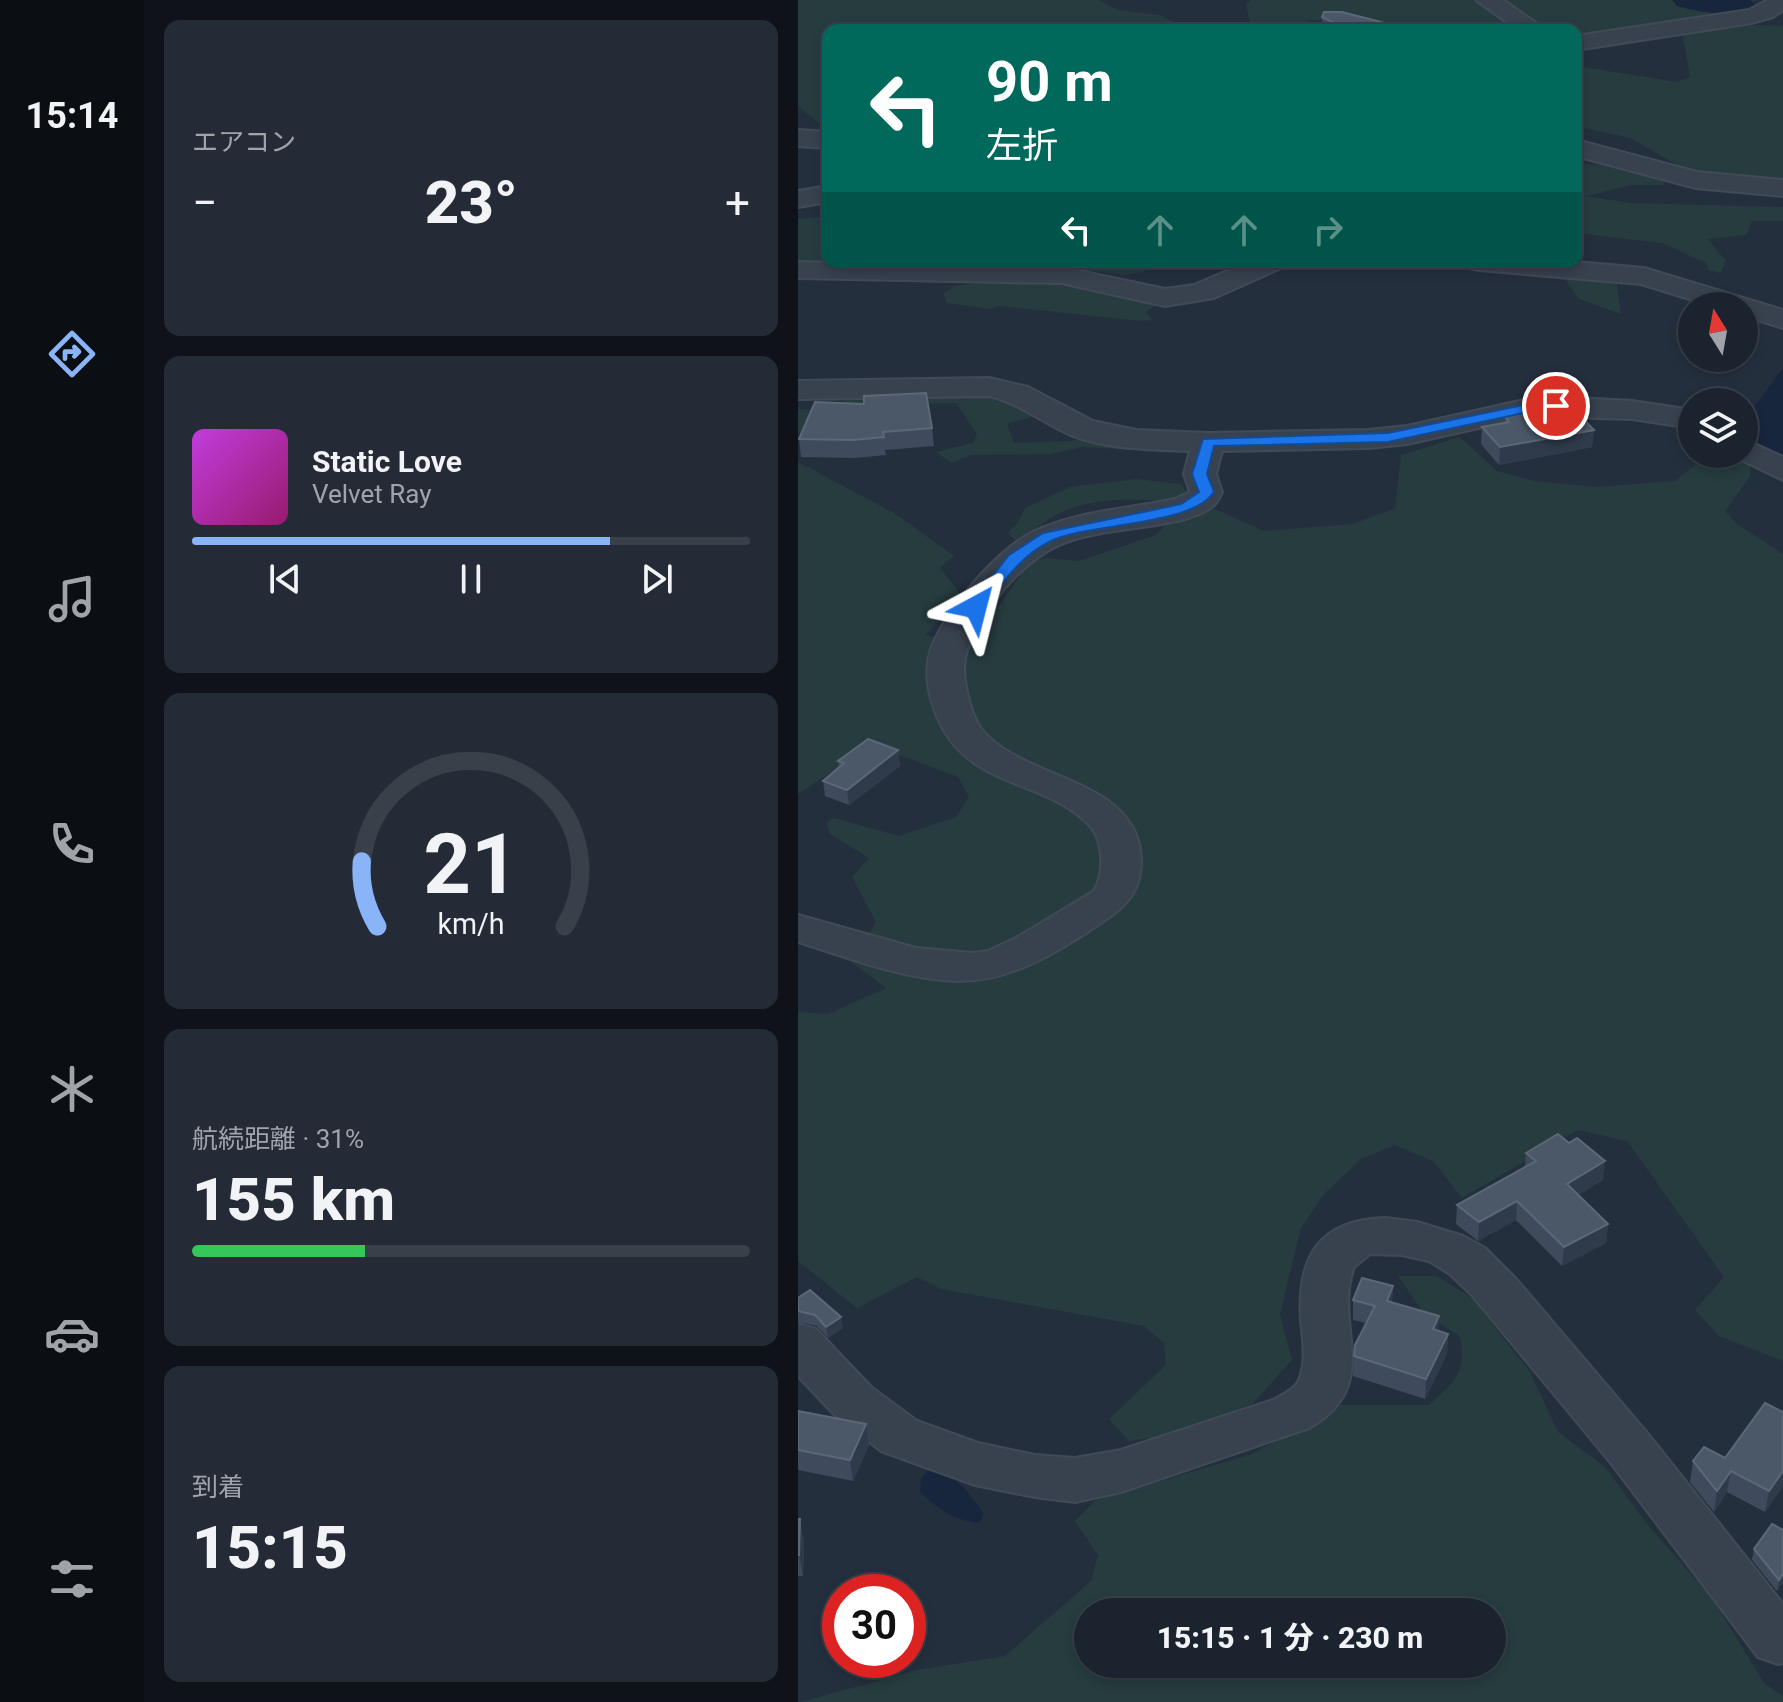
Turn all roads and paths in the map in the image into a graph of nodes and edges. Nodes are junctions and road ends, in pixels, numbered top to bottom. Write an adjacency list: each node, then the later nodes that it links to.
1 (1487, 0): 3 (street)
2 (1783, 0): 4 (street)
3 (1525, 24)
4 (1582, 42)
5 (798, 138): 6 (street)
6 (822, 140)
7 (1582, 150): 8 (street)
8 (1783, 188)
9 (822, 195): 10 (street)
10 (798, 199)
11 (1257, 268): 13 (street)
12 (1550, 268): 14 (street)
13 (798, 270)
14 (1697, 292)
15 (1758, 311): 16 (street)
16 (1783, 319)
17 (798, 390): 19 (street)
18 (1678, 417): 19 (street)
19 (1208, 442): 22 (street)
20 (1758, 457): 21 (street)
21 (1783, 470)
22 (798, 928)
23 (798, 1343): 24 (street)
24 (1778, 1640)

